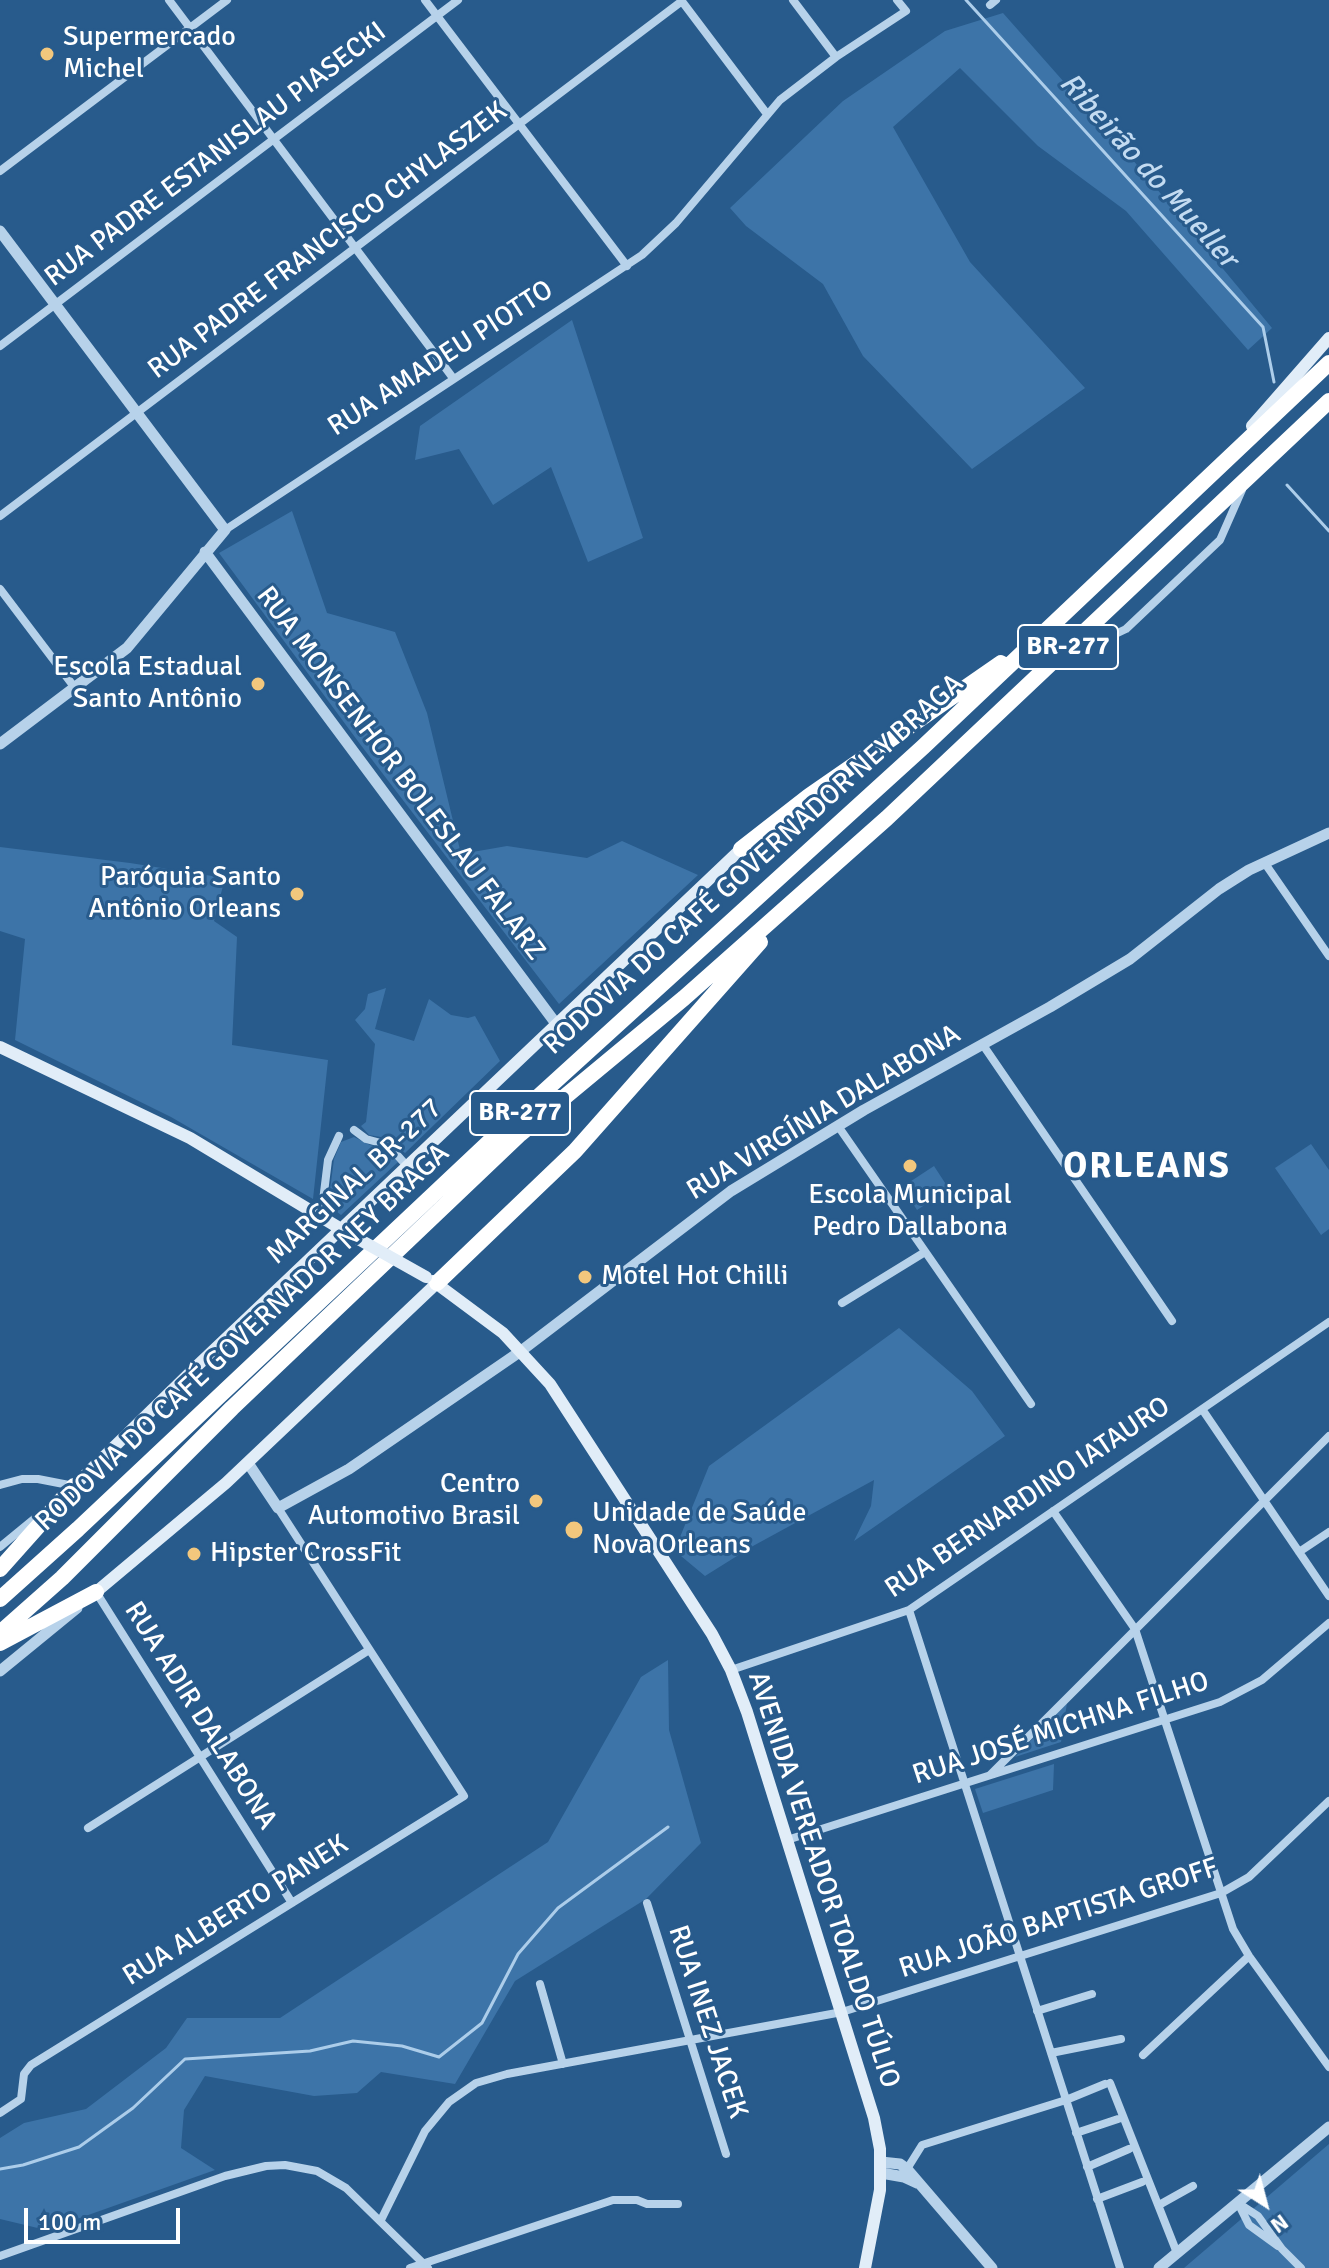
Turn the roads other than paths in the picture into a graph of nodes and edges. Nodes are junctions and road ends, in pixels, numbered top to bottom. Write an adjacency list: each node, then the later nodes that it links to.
1 (169, 0): 9 (street)
2 (227, 0): 9 (street)
3 (425, 0): 8 (street)
4 (458, 0): 8 (street, RUA PADRE ESTANISLAU PIASECKI)
5 (682, 0): 11 (street); 12 (street, RUA PADRE FRANCISCO CHYLASZEK)
6 (793, 0): 10 (street)
7 (897, 0): 10 (street, RUA AMADEU PIOTTO)
8 (437, 16): 12 (street); 13 (street, RUA PADRE ESTANISLAU PIASECKI)
9 (190, 28): 13 (street); 14 (street)
10 (836, 57): 11 (street, RUA AMADEU PIOTTO)
11 (767, 114): 17 (street, RUA AMADEU PIOTTO)
12 (519, 124): 16 (street, RUA PADRE FRANCISCO CHYLASZEK); 17 (street)
13 (274, 139): 16 (street); 18 (street, RUA PADRE ESTANISLAU PIASECKI)
14 (0, 171)
15 (0, 231): 18 (street)
16 (355, 248): 22 (street); 24 (street, RUA PADRE FRANCISCO CHYLASZEK)
17 (627, 266): 22 (street, RUA AMADEU PIOTTO)
18 (55, 304): 20 (street, RUA PADRE ESTANISLAU PIASECKI); 24 (street)
19 (1329, 338): 25 (main road)
20 (0, 346)
21 (1329, 363): 25 (highway, RODOVIA DO CAFÉ GOVERNADOR NEY BRAGA / BR-277)
22 (453, 378): 28 (street, RUA AMADEU PIOTTO)
23 (1329, 401): 26 (highway, RODOVIA DO CAFÉ GOVERNADOR NEY BRAGA / BR-277)
24 (137, 413): 27 (street, RUA PADRE FRANCISCO CHYLASZEK); 28 (street)
25 (1212, 473): 31 (highway, RODOVIA DO CAFÉ GOVERNADOR NEY BRAGA / BR-277)
26 (1247, 477): 32 (highway, RODOVIA DO CAFÉ GOVERNADOR NEY BRAGA / BR-277); 32 (street)
27 (0, 516)
28 (225, 530): 29 (street, RUA AMADEU PIOTTO)
29 (205, 552): 33 (street, RUA AMADEU PIOTTO); 40 (street, RUA MONSENHOR BOLESLAU FALARZ)
30 (0, 589): 33 (street)
31 (1045, 633): 36 (highway); 70 (highway, RODOVIA DO CAFÉ GOVERNADOR NEY BRAGA / BR-277)
32 (1048, 666): 38 (highway, RODOVIA DO CAFÉ GOVERNADOR NEY BRAGA / BR-277)
33 (75, 688): 34 (street, RUA AMADEU PIOTTO)
34 (0, 744)
35 (1329, 833): 37 (street, RUA VIRGÍNIA DALABONA)
36 (741, 849): 40 (main road, MARGINAL BR-277)
37 (1264, 862): 39 (street); 41 (street, RUA VIRGÍNIA DALABONA)
38 (805, 891): 50 (highway); 74 (highway, RODOVIA DO CAFÉ GOVERNADOR NEY BRAGA / BR-277)
39 (1329, 956)
40 (557, 1025): 46 (main road, MARGINAL BR-277)
41 (983, 1045): 43 (street, RUA VIRGÍNIA DALABONA); 52 (street)
42 (0, 1047): 47 (main road, AVENIDA VEREADOR TOALDO TÚLIO)
43 (838, 1126): 49 (street); 54 (street, RUA VIRGÍNIA DALABONA)
44 (354, 1130): 46 (street)
45 (339, 1136): 47 (street)
46 (407, 1166): 48 (main road, MARGINAL BR-277)
47 (321, 1217): 48 (main road, AVENIDA VEREADOR TOALDO TÚLIO)
48 (347, 1232): 50 (main road, AVENIDA VEREADOR TOALDO TÚLIO, bridge); 60 (main road, MARGINAL BR-277)
49 (925, 1252): 51 (street); 55 (street)
50 (432, 1280): 54 (main road, AVENIDA VEREADOR TOALDO TÚLIO); 58 (main road)
51 (842, 1303)
52 (1172, 1321)
53 (1329, 1322): 56 (street, RUA BERNARDINO IATAURO)
54 (521, 1351): 62 (street, RUA VIRGÍNIA DALABONA); 77 (main road, AVENIDA VEREADOR TOALDO TÚLIO)
55 (1031, 1404)
56 (1202, 1409): 61 (street); 63 (street, RUA BERNARDINO IATAURO)
57 (1329, 1436): 61 (street)
58 (248, 1463): 62 (street); 68 (main road)
59 (0, 1485): 60 (street)
60 (74, 1486): 65 (street, MARGINAL BR-277); 67 (highway)
61 (1264, 1501): 66 (street); 73 (street)
62 (278, 1508): 76 (street)
63 (1053, 1511): 71 (street, RUA BERNARDINO IATAURO); 73 (street)
64 (1329, 1532): 66 (street)
65 (0, 1547)
66 (1299, 1552): 69 (street)
67 (0, 1569)
68 (96, 1592): 75 (highway); 78 (street); 80 (street, RUA ADIR DALABONA)
69 (1329, 1596)
70 (0, 1599)
71 (909, 1610): 77 (street, RUA BERNARDINO IATAURO); 82 (street)
72 (1329, 1623): 79 (street, RUA JOSÉ MICHNA FILHO)
73 (1135, 1629): 79 (street); 81 (street)
74 (0, 1633)
75 (0, 1643)
76 (369, 1650): 80 (street); 87 (street, RUA ALBERTO PANEK)
77 (731, 1670): 85 (main road, AVENIDA VEREADOR TOALDO TÚLIO)
78 (0, 1671)
79 (1165, 1720): 81 (street, RUA JOSÉ MICHNA FILHO); 86 (street)
80 (200, 1757): 84 (street); 87 (street, RUA ADIR DALABONA)
81 (989, 1776): 82 (street, RUA JOSÉ MICHNA FILHO)
82 (964, 1784): 85 (street, RUA JOSÉ MICHNA FILHO); 89 (street)
83 (1329, 1801): 86 (street, RUA JOÃO BAPTISTA GROFF)
84 (88, 1828)
85 (787, 1840): 94 (main road, AVENIDA VEREADOR TOALDO TÚLIO)
86 (1221, 1893): 89 (street, RUA JOÃO BAPTISTA GROFF); 90 (street)
87 (292, 1903): 102 (street, RUA ALBERTO PANEK)
88 (647, 1903): 96 (street, RUA INEZ JACEK)
89 (1020, 1956): 93 (street); 94 (street, RUA JOÃO BAPTISTA GROFF)
90 (1249, 1956): 98 (street); 100 (street)
91 (540, 1984): 99 (street)
92 (1092, 1994): 93 (street)
93 (1037, 2011): 97 (street)
94 (842, 2012): 96 (street, RUA JOÃO BAPTISTA GROFF); 108 (main road, AVENIDA VEREADOR TOALDO TÚLIO)
95 (1121, 2039): 97 (street)
96 (691, 2042): 99 (street, RUA JOÃO BAPTISTA GROFF); 107 (street, RUA INEZ JACEK)
97 (1051, 2053): 101 (street)
98 (1143, 2055)
99 (563, 2064): 118 (street, RUA JOÃO BAPTISTA GROFF)
100 (1329, 2067)
101 (1066, 2100): 105 (street); 110 (street); 117 (street)
102 (0, 2113)
103 (1118, 2119): 105 (street)
104 (1329, 2127): 115 (street)
105 (1076, 2133): 109 (street)
106 (1129, 2149): 109 (street)
107 (726, 2154)
108 (881, 2167): 110 (street); 112 (street); 123 (main road, AVENIDA VEREADOR TOALDO TÚLIO)
109 (1087, 2167): 114 (street)
110 (907, 2169): 112 (street)
111 (1142, 2182): 114 (street)
112 (921, 2186): 124 (street)
113 (1193, 2186): 117 (street)
114 (1097, 2199): 125 (street)
115 (1238, 2203): 119 (street); 127 (street)
116 (678, 2204): 121 (street)
117 (1159, 2205): 119 (street)
118 (381, 2220): 120 (street); 121 (street)
119 (1177, 2253): 126 (street)
120 (0, 2256)
121 (426, 2266): 122 (street)
122 (410, 2268)
123 (865, 2268)
124 (992, 2268)
125 (1120, 2268)
126 (1159, 2268)
127 (1301, 2268)

